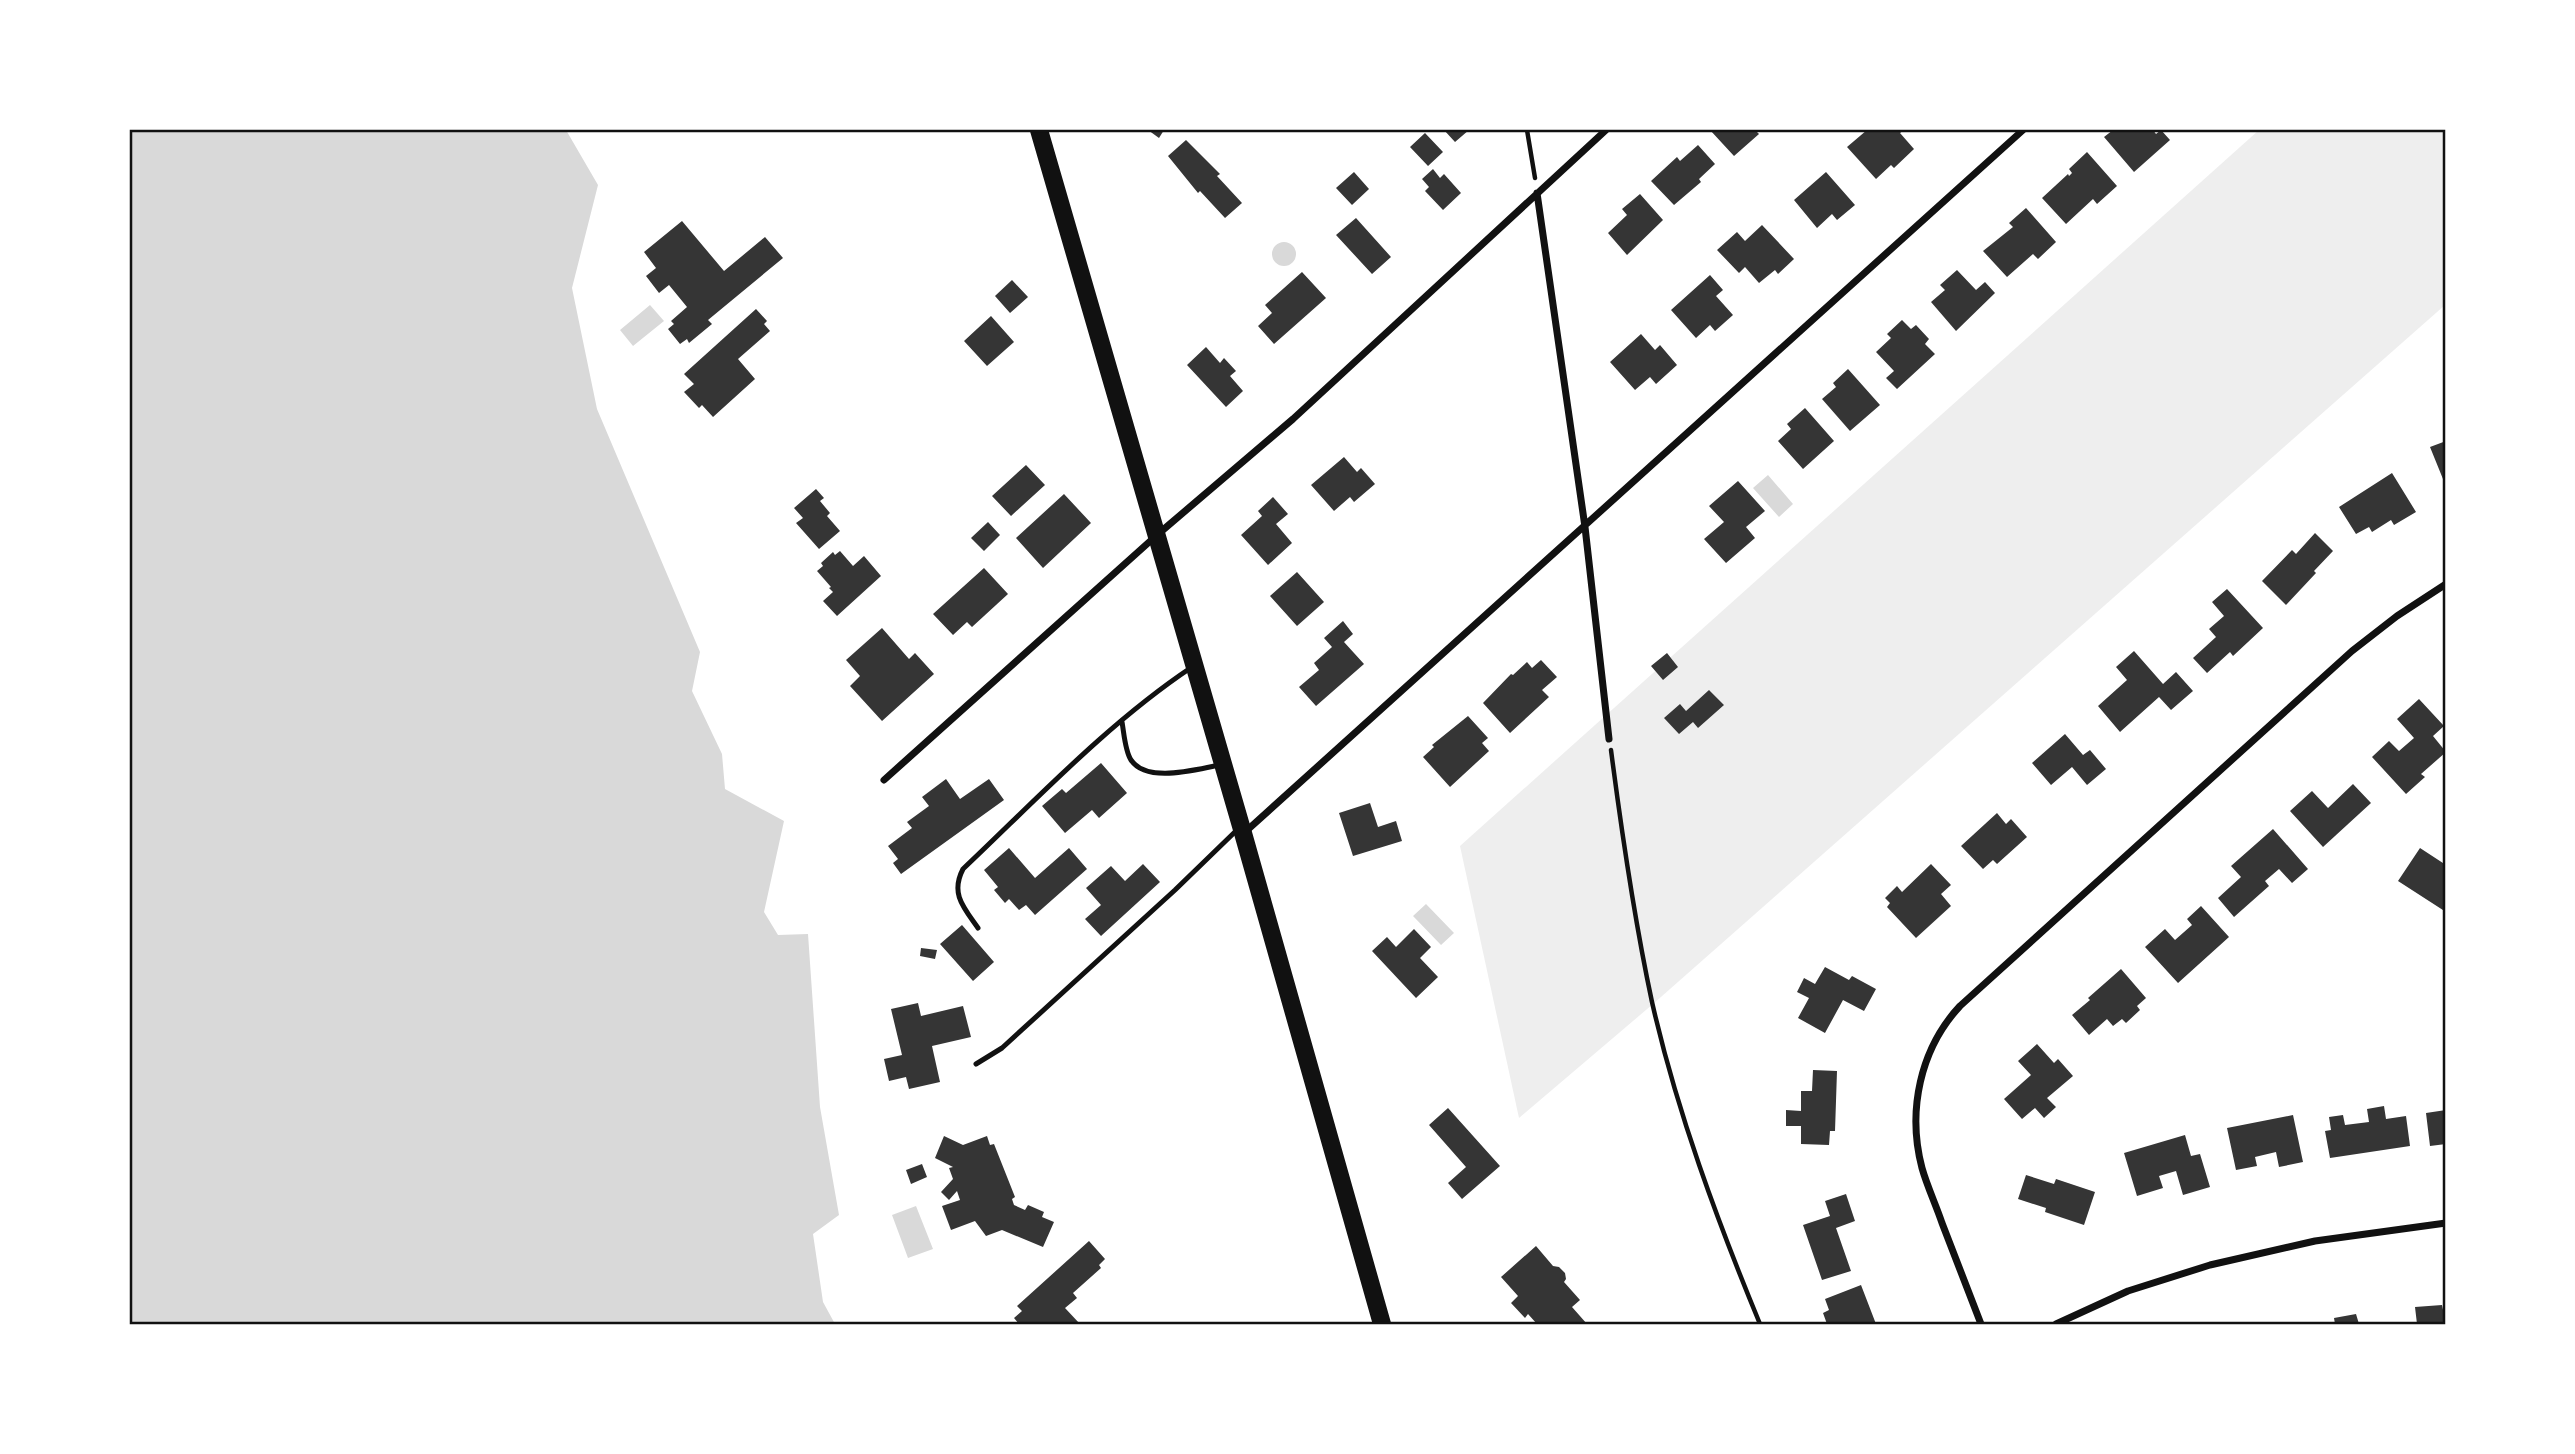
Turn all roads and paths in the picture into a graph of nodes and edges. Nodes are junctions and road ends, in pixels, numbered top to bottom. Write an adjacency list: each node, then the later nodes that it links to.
1 (1039, 130): 7 (main road)
2 (1527, 130): 5 (path)
3 (1606, 130): 5 (street)
4 (2024, 130): 6 (street)
5 (1537, 192): 6 (street); 7 (street)
6 (1584, 527): 11 (street); 14 (street)
7 (1157, 534): 9 (main road); 13 (street)
8 (2445, 585): 20 (street)
9 (1195, 665): 10 (lane); 12 (main road)
10 (1122, 722): 12 (lane); 15 (lane)
11 (1609, 739): 19 (path)
12 (1223, 765): 14 (main road)
13 (884, 780)
14 (1242, 830): 16 (lane); 18 (main road)
15 (978, 928)
16 (976, 1064)
17 (2445, 1223): 21 (street)
18 (1382, 1325)
19 (1760, 1325)
20 (1981, 1325)
21 (2056, 1325)

